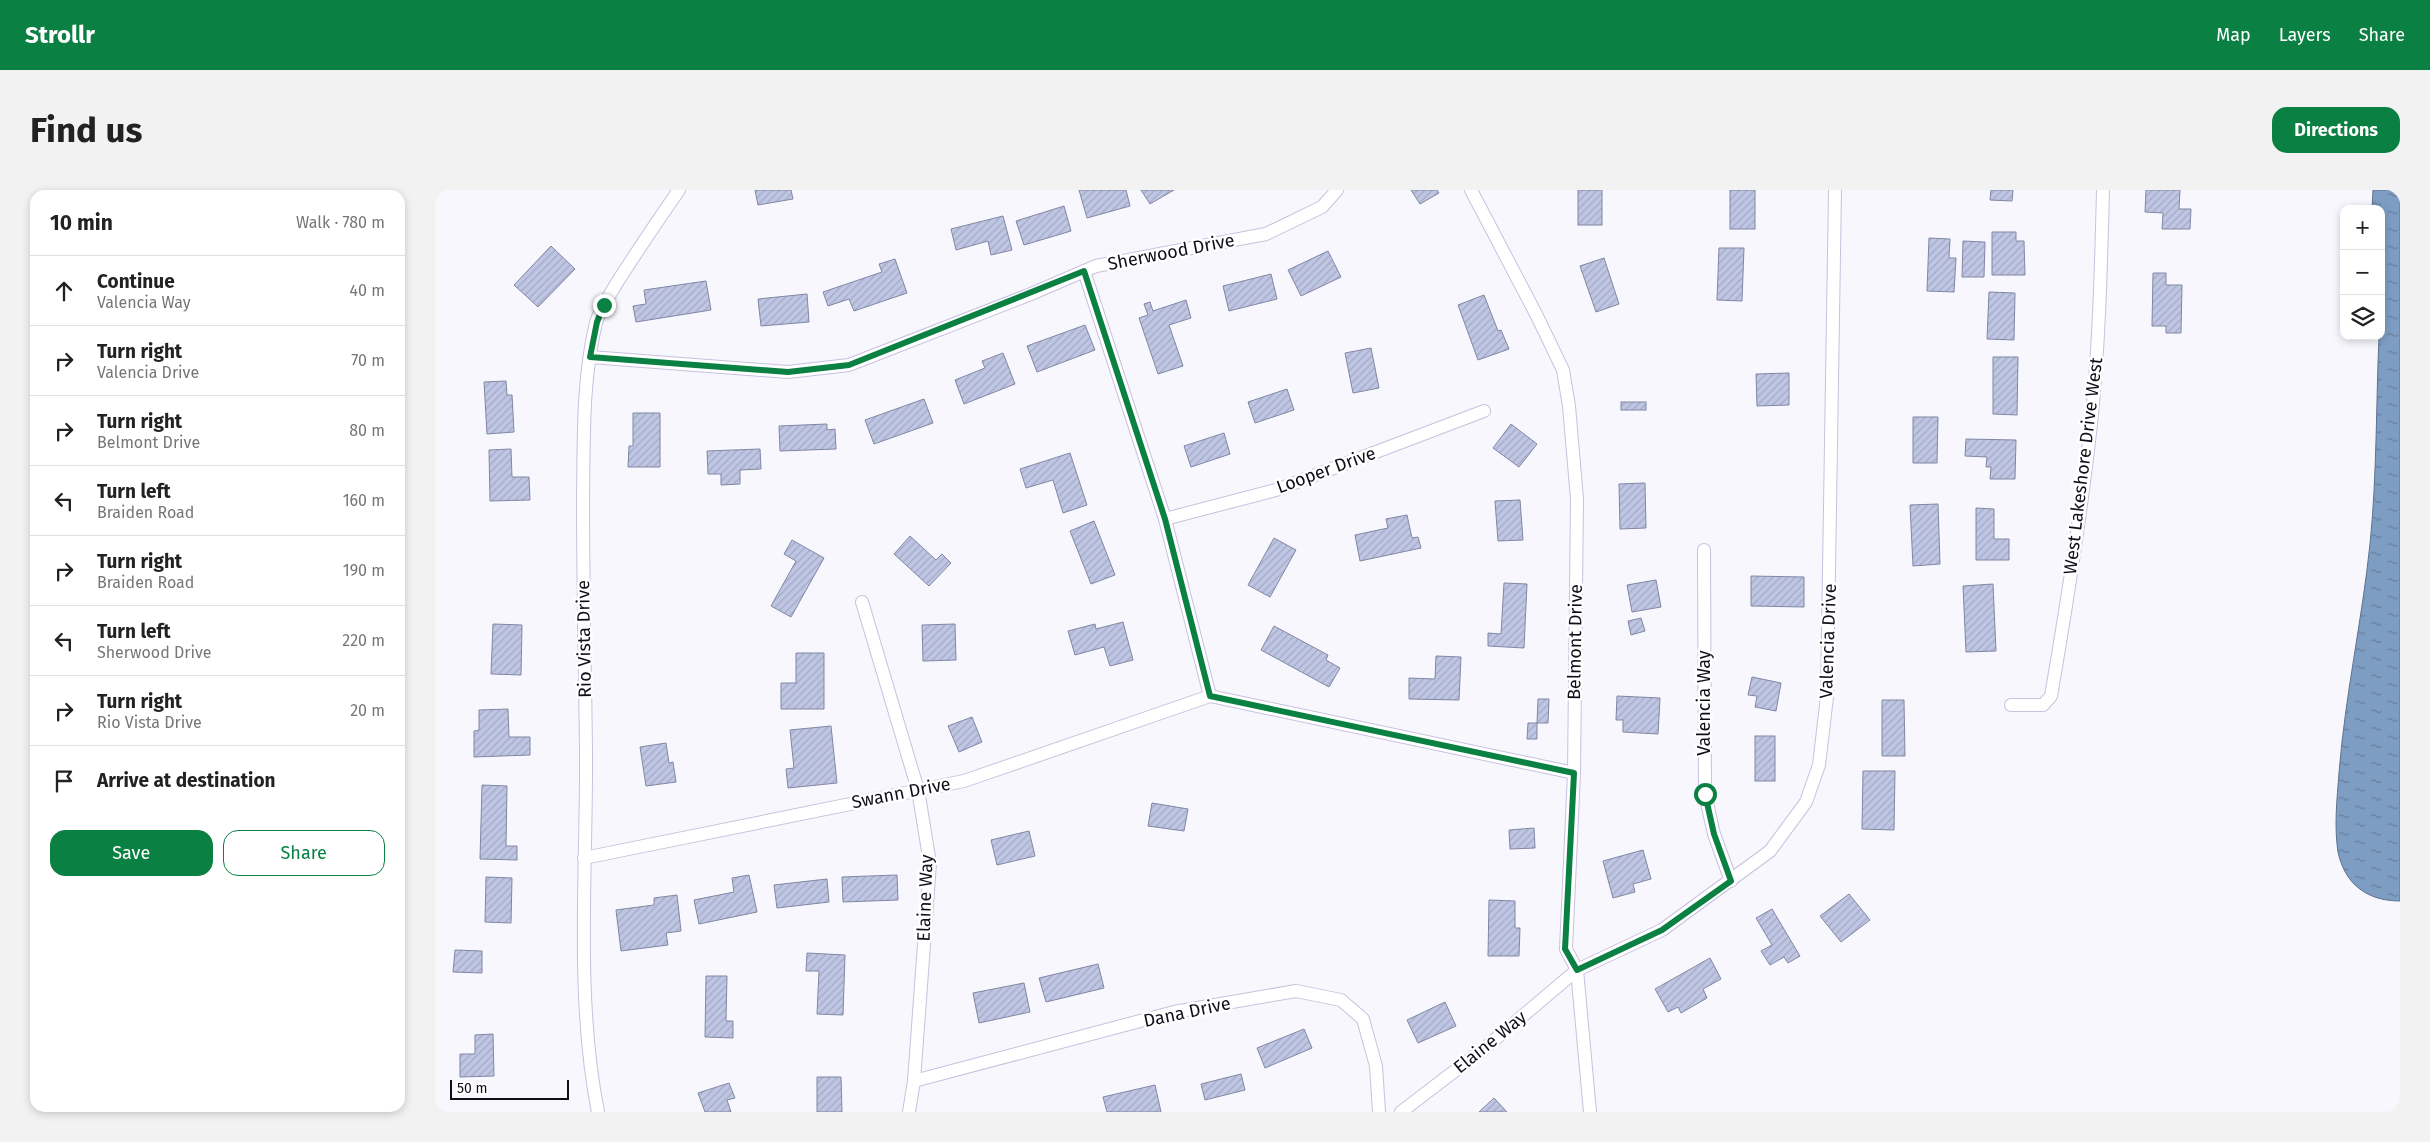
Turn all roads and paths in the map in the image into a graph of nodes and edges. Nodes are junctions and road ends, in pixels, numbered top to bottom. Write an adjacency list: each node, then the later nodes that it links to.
1 (679, 190): 7 (street, Rio Vista Drive)
2 (1337, 190): 6 (street, Sherwood Drive)
3 (1471, 190): 14 (street, Belmont Drive)
4 (1835, 190): 17 (street, Valencia Drive)
5 (2103, 190): 13 (street, West Lakeshore Drive West)
6 (1084, 271): 7 (street, Sherwood Drive); 9 (street)
7 (590, 357): 16 (street, Rio Vista Drive)
8 (1484, 410): 9 (street, Looper Drive)
9 (1165, 519): 12 (street)
10 (1704, 550): 17 (street, Valencia Way)
11 (863, 602): 15 (street, Elaine Way)
12 (1210, 696): 14 (street); 15 (street, Swann Drive)
13 (2011, 706)
14 (1574, 773): 18 (street, Belmont Drive)
15 (918, 790): 16 (street, Swann Drive); 19 (street, Elaine Way)
16 (584, 858): 20 (street, Rio Vista Drive)
17 (1731, 881): 18 (street, Valencia Drive)
18 (1577, 970): 23 (street, Elaine Way); 24 (street, Belmont Drive)
19 (914, 1081): 21 (street, Elaine Way); 22 (street, Dana Drive)
20 (598, 1112)
21 (909, 1112)
22 (1379, 1112)
23 (1401, 1112)
24 (1590, 1112)

